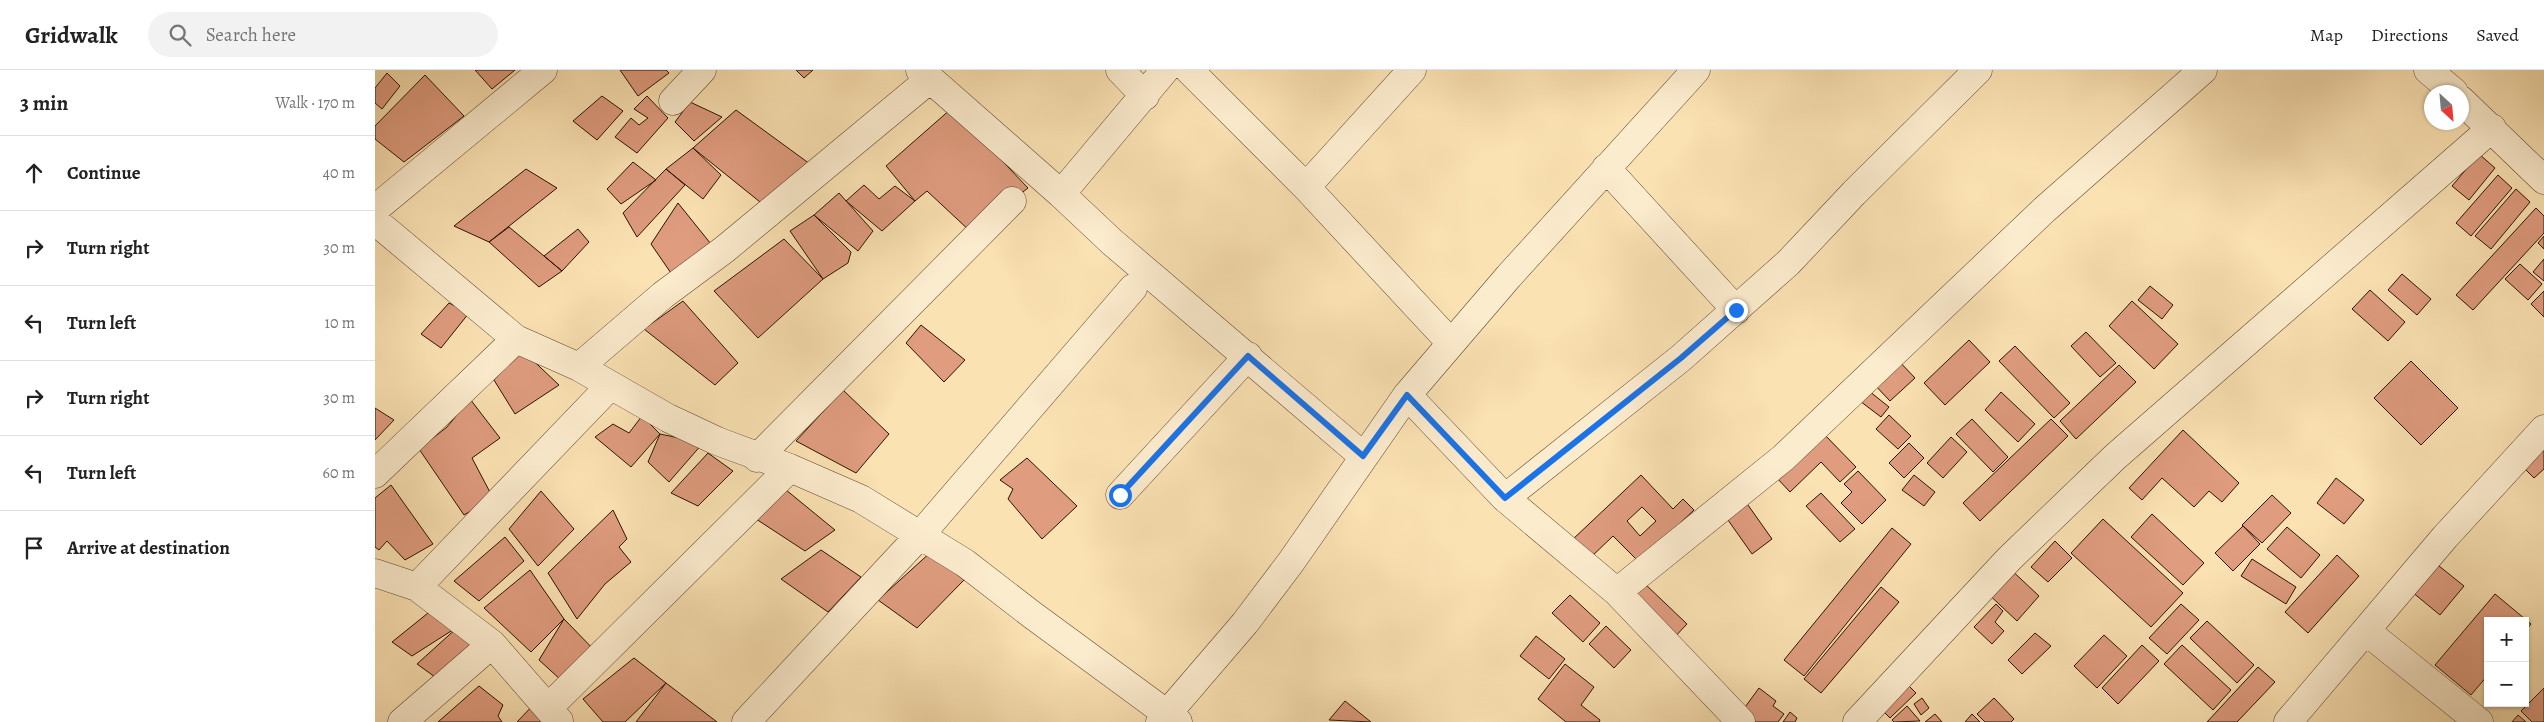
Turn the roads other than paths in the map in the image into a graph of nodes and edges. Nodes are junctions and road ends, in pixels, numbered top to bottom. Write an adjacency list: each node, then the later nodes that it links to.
1 (543, 70): 20 (street)
2 (702, 70): 12 (street)
3 (1120, 70): 11 (street)
4 (1165, 70): 11 (street)
5 (1189, 70): 17 (street)
6 (1412, 70): 17 (street)
7 (1696, 70): 15 (street)
8 (1979, 70): 23 (street)
9 (2203, 70): 40 (street)
10 (925, 74): 18 (street); 27 (street)
11 (1145, 96): 18 (street)
12 (673, 101)
13 (2469, 107): 14 (street)
14 (2492, 128): 16 (street); 48 (street)
15 (1607, 168): 23 (street); 25 (street)
16 (2544, 180)
17 (1306, 187): 25 (street)
18 (1061, 194): 26 (street)
19 (1012, 201): 32 (street)
20 (375, 209)
21 (375, 220): 24 (street)
22 (1133, 288): 37 (street)
23 (1736, 310): 36 (street)
24 (516, 339): 27 (street); 34 (street)
25 (1450, 342): 29 (street)
26 (1248, 356): 31 (street); 35 (street)
27 (579, 367): 28 (street)
28 (610, 386): 32 (street); 39 (street)
29 (1407, 395): 31 (street); 36 (street)
30 (2544, 429): 41 (street)
31 (1363, 456): 44 (street)
32 (757, 458): 33 (street)
33 (790, 468): 37 (street); 43 (street)
34 (375, 474)
35 (1120, 495)
36 (1505, 498): 40 (street)
37 (921, 534): 44 (street); 46 (street)
38 (375, 573): 39 (street)
39 (417, 586): 42 (street)
40 (1617, 592): 47 (street)
41 (2366, 631): 49 (street); 50 (street)
42 (492, 644): 43 (street); 45 (street)
43 (554, 715)
44 (1168, 720)
45 (402, 722)
46 (746, 722)
47 (1741, 722)
48 (1857, 722)
49 (2288, 722)
50 (2479, 722)

